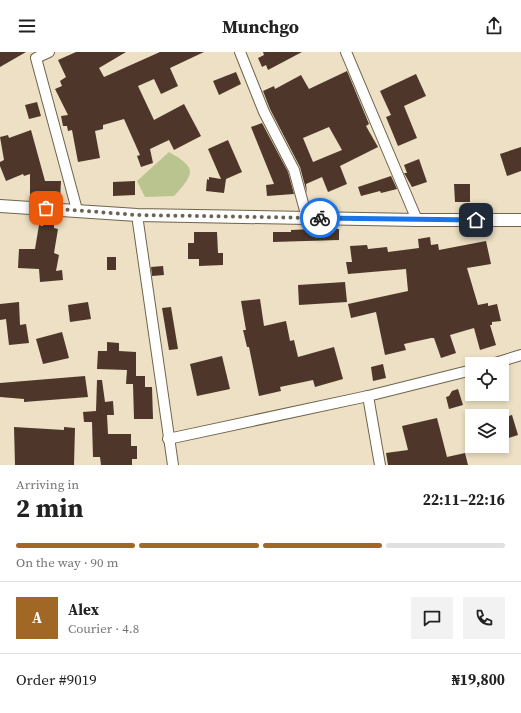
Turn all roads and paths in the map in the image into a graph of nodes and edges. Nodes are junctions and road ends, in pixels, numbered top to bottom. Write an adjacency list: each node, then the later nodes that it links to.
1 (49, 52): 5 (street)
2 (240, 52): 7 (street)
3 (346, 52): 8 (street)
4 (0, 206): 5 (street)
5 (77, 210): 6 (street)
6 (137, 215): 7 (street); 14 (street)
7 (307, 218): 8 (street)
8 (417, 220): 9 (street)
9 (521, 220)
10 (521, 355): 11 (street)
11 (509, 359)
12 (465, 372): 13 (street)
13 (368, 396): 14 (street); 16 (street)
14 (168, 439): 15 (street)
15 (173, 465)
16 (380, 465)

